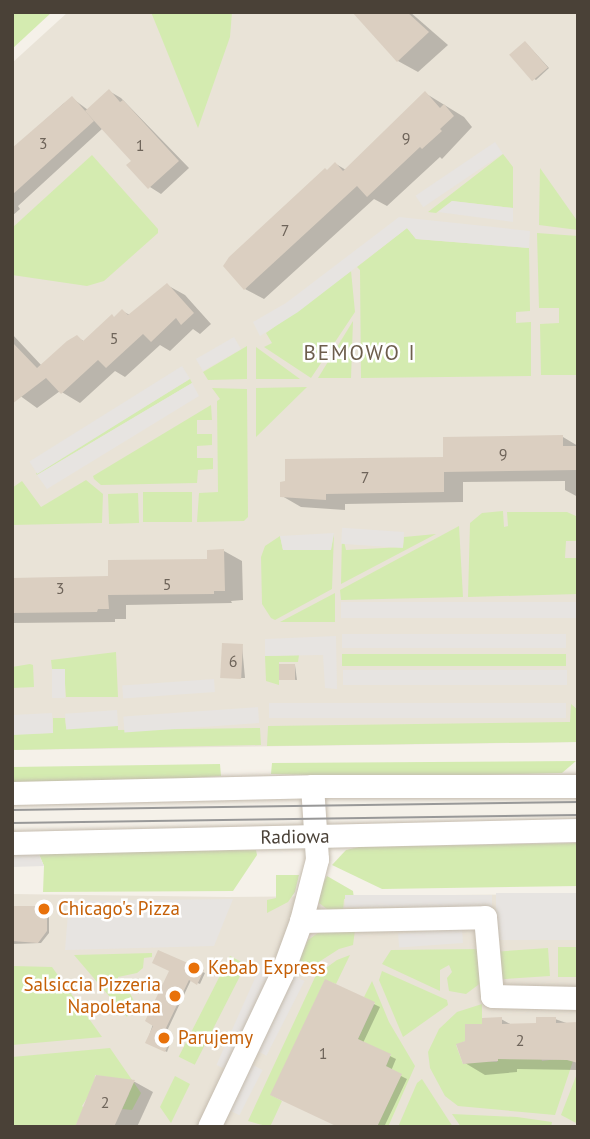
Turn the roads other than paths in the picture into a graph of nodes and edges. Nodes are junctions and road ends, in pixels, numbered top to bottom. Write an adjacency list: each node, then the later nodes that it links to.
1 (312, 786): 2 (street); 3 (street); 5 (street)
2 (578, 786)
3 (12, 793)
4 (578, 830): 5 (street, Radiowa)
5 (317, 836): 6 (street, Radiowa); 7 (street)
6 (12, 843)
7 (301, 920): 8 (street); 9 (street)
8 (578, 998)
9 (209, 1127)

